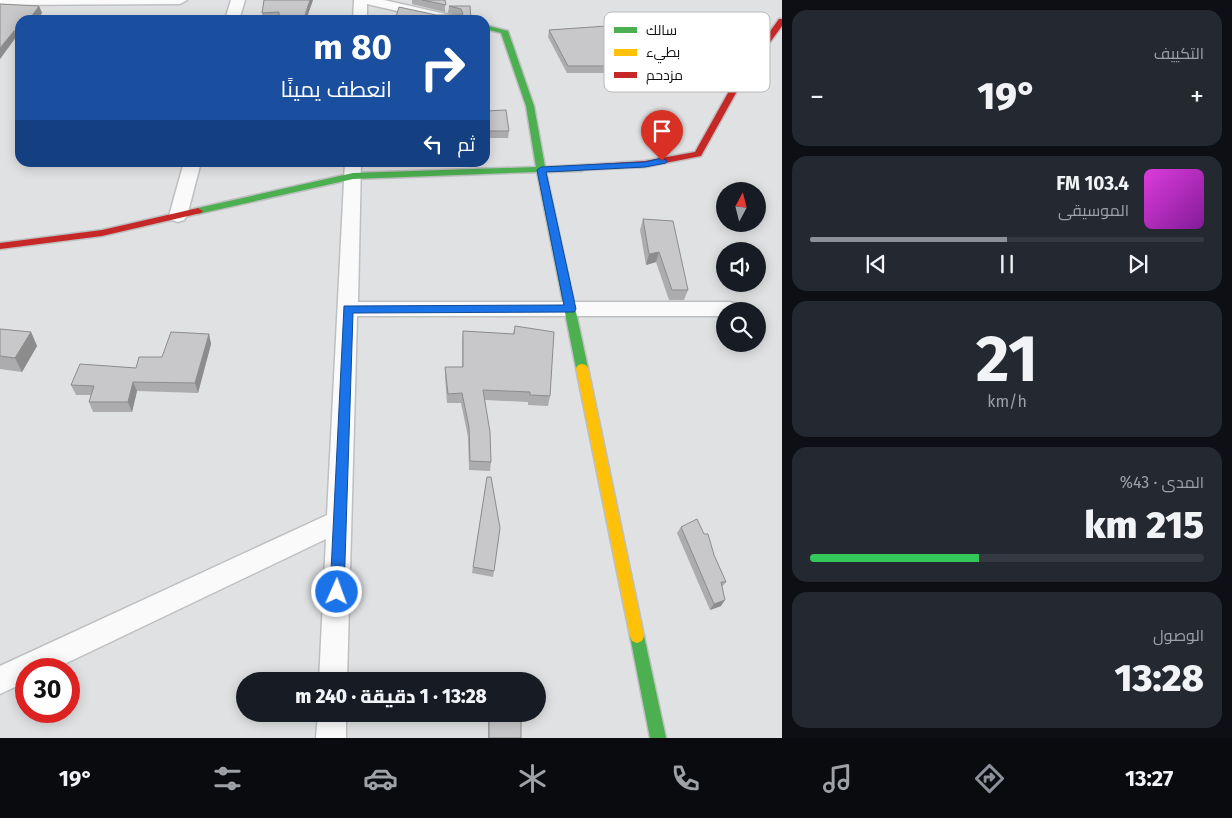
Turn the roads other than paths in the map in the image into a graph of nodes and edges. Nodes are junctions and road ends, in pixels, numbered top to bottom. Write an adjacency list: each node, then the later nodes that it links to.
1 (180, 0): 5 (street)
2 (238, 0): 6 (street)
3 (361, 0): 7 (street)
4 (366, 0): 8 (street)
5 (0, 1)
6 (234, 15)
7 (360, 15)
8 (432, 15)
9 (782, 21): 11 (street)
10 (490, 28): 15 (street)
11 (770, 37)
12 (733, 92): 15 (street)
13 (192, 167): 16 (street)
14 (353, 169): 15 (street); 16 (street); 18 (street)
15 (541, 170): 19 (street)
16 (178, 216): 17 (street)
17 (0, 246)
18 (348, 309): 19 (street); 21 (street)
19 (570, 309): 20 (street); 26 (street)
20 (716, 309)
21 (339, 521): 22 (street); 23 (street)
22 (333, 672)
23 (0, 680)
24 (332, 722): 25 (street)
25 (331, 738)
26 (658, 738)

